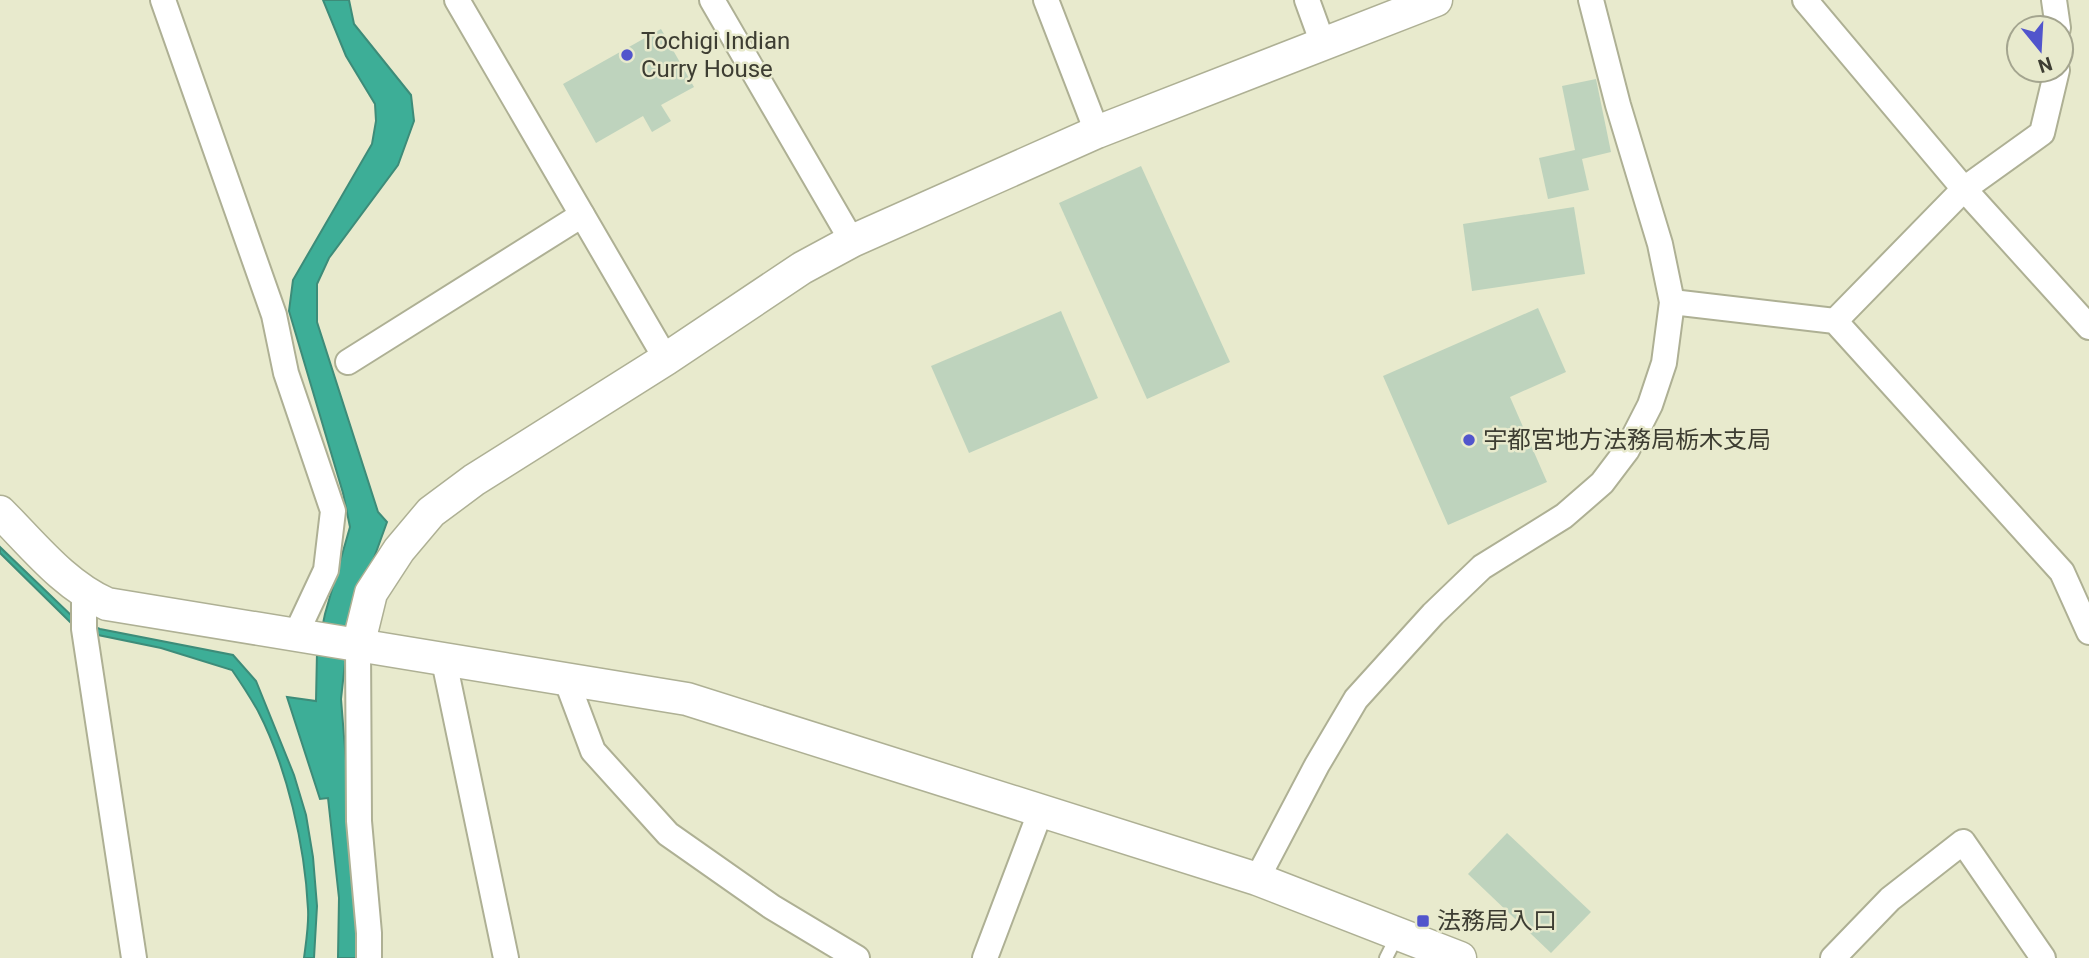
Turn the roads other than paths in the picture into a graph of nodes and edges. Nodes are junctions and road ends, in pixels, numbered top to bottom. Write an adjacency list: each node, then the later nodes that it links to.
1 (163, 0): 23 (street)
2 (457, 0): 13 (street)
3 (712, 0): 14 (street)
4 (1046, 0): 11 (street)
5 (1307, 0): 9 (street)
6 (1436, 0): 9 (street)
7 (1591, 0): 15 (street)
8 (1805, 0): 12 (street)
9 (1323, 44): 11 (street)
10 (2054, 84): 12 (street)
11 (1097, 132): 14 (street)
12 (1964, 189): 16 (street); 17 (street)
13 (582, 215): 18 (street); 19 (street)
14 (852, 241): 18 (street)
15 (1672, 302): 16 (street); 28 (street)
16 (1835, 321): 22 (street)
17 (2089, 327)
18 (666, 359): 24 (street)
19 (348, 362)
20 (0, 512): 21 (street)
21 (85, 594): 23 (street); 30 (street)
22 (2089, 632)
23 (295, 636): 24 (street)
24 (358, 646): 25 (street); 31 (street)
25 (444, 661): 26 (street); 32 (street)
26 (566, 679): 27 (street); 33 (street)
27 (1041, 810): 28 (street); 34 (street)
28 (1257, 879): 29 (street)
29 (1392, 946): 35 (street)
30 (134, 958)
31 (369, 958)
32 (506, 958)
33 (857, 958)
34 (985, 958)
35 (1460, 958)
36 (1833, 958): 37 (street)
37 (2043, 958)

